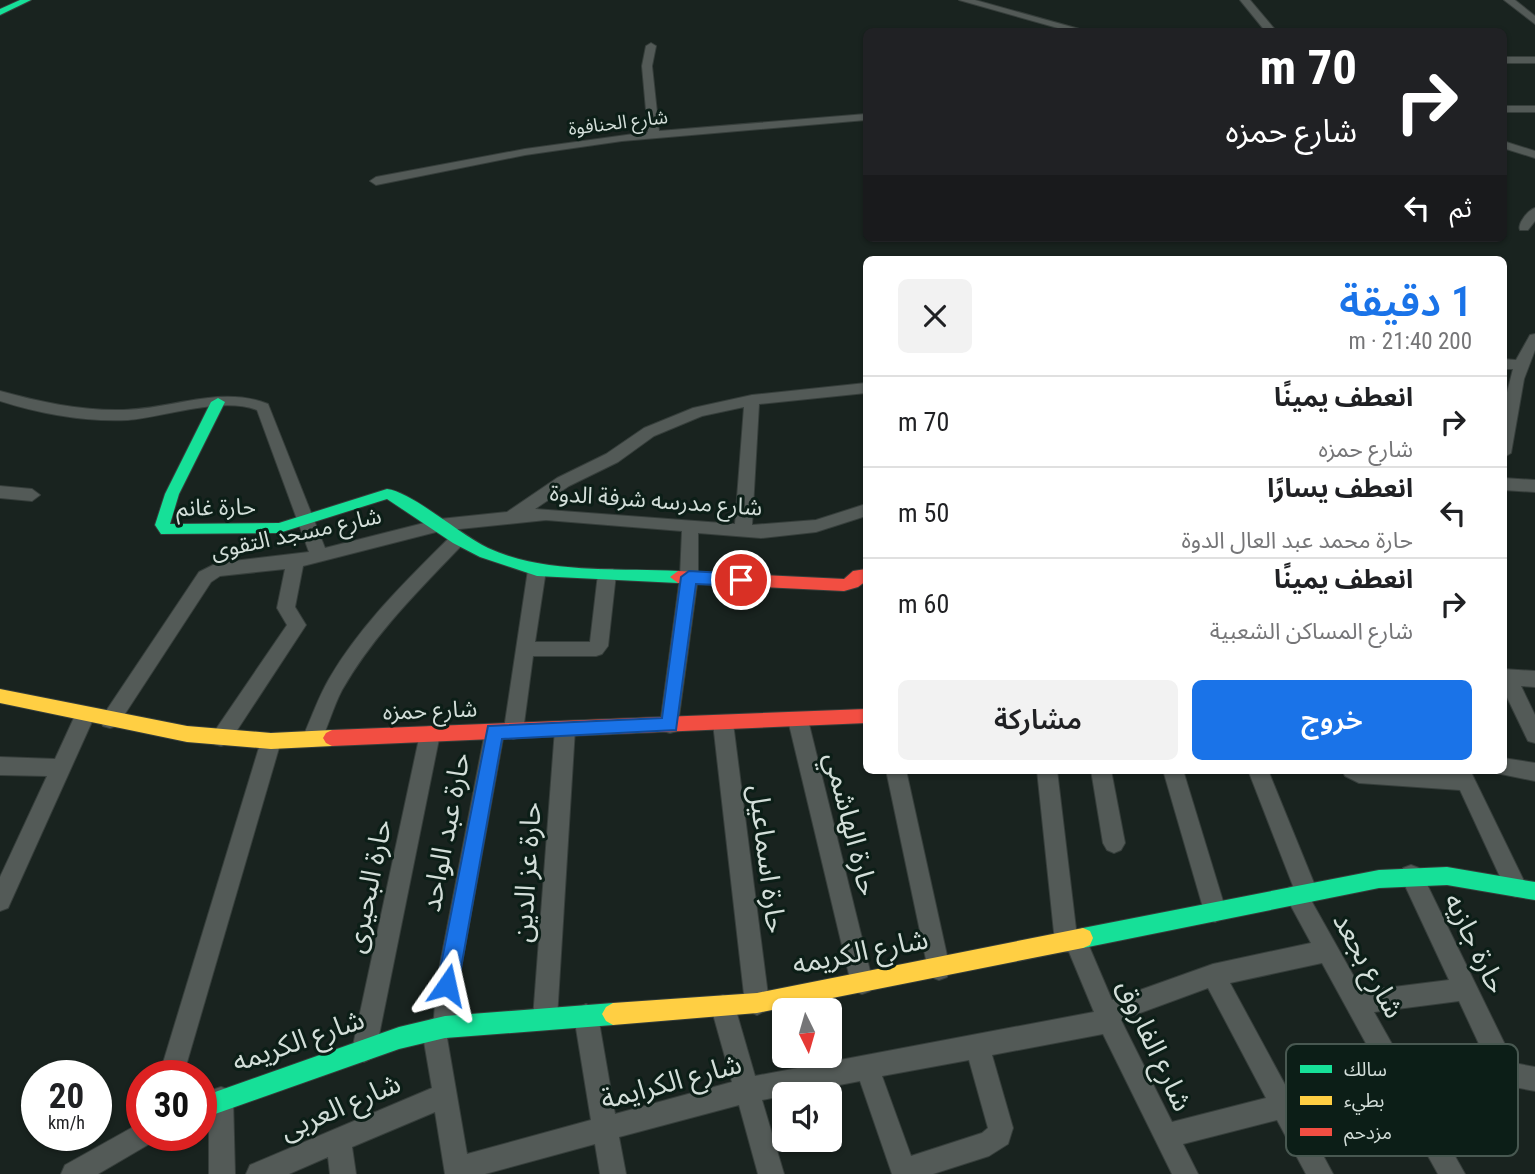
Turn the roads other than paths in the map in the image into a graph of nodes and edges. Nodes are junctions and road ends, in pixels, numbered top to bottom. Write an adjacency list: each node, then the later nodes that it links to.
1 (27, 0): 6 (street)
2 (964, 0): 8 (street)
3 (1245, 0): 9 (street)
4 (1511, 2): 5 (street); 7 (street)
5 (1535, 3)
6 (0, 12)
7 (1535, 21)
8 (1070, 28)
9 (1269, 28)
10 (651, 46): 16 (street)
11 (1507, 60): 12 (street)
12 (1535, 60)
13 (1507, 109): 14 (street)
14 (1535, 109)
15 (863, 117): 16 (street, شارع الحنافوة)
16 (654, 134): 19 (street, شارع الحنافوة)
17 (1507, 145): 18 (street)
18 (1535, 155)
19 (376, 181)
20 (1535, 212): 21 (street)
21 (1524, 227)
22 (1535, 338): 24 (street)
23 (1507, 364): 24 (street)
24 (1522, 365): 29 (street)
25 (863, 388): 27 (street)
26 (0, 396): 28 (street)
27 (752, 400): 36 (street); 41 (street)
28 (218, 402): 37 (street); 37 (street, حارة غانم)
29 (1507, 405)
30 (1507, 484): 31 (street)
31 (1535, 486)
32 (0, 492): 33 (street)
33 (32, 495)
34 (863, 511): 35 (street, شارع مدرسه شرفة الدوة)
35 (844, 517): 39 (street); 41 (street, شارع مدرسه شرفة الدوة)
36 (511, 518): 38 (street, شارع مدرسه شرفة الدوة); 40 (street, شارع مدرسه شرفة الدوة)
37 (306, 521): 38 (street); 43 (street)
38 (440, 525): 42 (street); 43 (street, شارع مسجد التقوى)
39 (863, 525)
40 (690, 526): 41 (street, شارع مدرسه شرفة الدوة); 48 (street)
41 (743, 531)
42 (458, 538): 45 (street); 65 (street)
43 (319, 556): 44 (street, شارع مسجد التقوى)
44 (295, 562): 56 (street, شارع مسجد التقوى); 64 (street)
45 (537, 570): 46 (street); 49 (street, حارة عبد الواحد)
46 (607, 574): 48 (street); 49 (street)
47 (863, 575): 48 (street)
48 (689, 577): 59 (street)
49 (526, 649): 61 (street, حارة عبد الواحد)
50 (1507, 677): 51 (street)
51 (1535, 679)
52 (1507, 681): 63 (street)
53 (0, 696): 54 (street, شارع حمزه)
54 (85, 715): 56 (street, شارع حمزه); 68 (street)
55 (863, 716): 57 (street, شارع حمزه)
56 (110, 720): 64 (street, شارع حمزه)
57 (798, 720): 58 (street, شارع حمزه); 88 (street, حارة الهاشمي)
58 (723, 723): 59 (street, شارع حمزه); 90 (street, حارة اسماعيل)
59 (670, 725): 60 (street, شارع حمزه)
60 (565, 729): 61 (street, شارع حمزه); 94 (street, حارة عز الدين)
61 (504, 731): 62 (street, شارع حمزه); 96 (street, حارة عبد الواحد)
62 (430, 734): 65 (street, شارع حمزه); 100 (street, حارة البحيرى)
63 (1535, 734)
64 (221, 738): 66 (street, شارع حمزه)
65 (312, 739): 66 (street, شارع حمزه)
66 (271, 741): 101 (street)
67 (0, 766): 68 (street)
68 (60, 768): 82 (street)
69 (1507, 768): 70 (street)
70 (1535, 772)
71 (897, 774): 86 (street)
72 (1047, 774): 84 (street, شارع الفاروق)
73 (1102, 774): 78 (street)
74 (1174, 774): 83 (street)
75 (1259, 774): 81 (street, شارع بجعد)
76 (1359, 774): 77 (street)
77 (1463, 776): 80 (street)
78 (1114, 843)
79 (1411, 876): 80 (street, شارع الكريمه); 81 (street, شارع الكريمه); 89 (street, حارة جازيه)
80 (1525, 889)
81 (1302, 894): 83 (street, شارع الكريمه); 85 (street, شارع بجعد)
82 (0, 901)
83 (1215, 911): 84 (street, شارع الكريمه)
84 (1070, 941): 86 (street, شارع الكريمه); 95 (street, شارع الفاروق)
85 (1327, 951): 87 (street, شارع الكرايمة); 91 (street, شارع بجعد)
86 (939, 968): 88 (street, شارع الكريمه)
87 (1213, 975): 95 (street, شارع الكرايمة); 106 (street)
88 (862, 983): 90 (street, شارع الكريمه)
89 (1465, 989): 91 (street); 98 (street, حارة جازيه)
90 (757, 1003): 92 (street, شارع الكريمه)
91 (1356, 1003): 97 (street, شارع بجعد)
92 (723, 1007): 93 (street, شارع الكريمه); 103 (street)
93 (586, 1016): 94 (street, شارع الكريمه); 108 (street)
94 (545, 1018): 96 (street, شارع الكريمه)
95 (1108, 1018): 99 (street, شارع الكرايمة); 109 (street, شارع الفاروق)
96 (439, 1028): 100 (street, شارع الكريمه); 104 (street, حارة عبد الواحد)
97 (1379, 1044)
98 (1485, 1044)
99 (977, 1046): 102 (street, شارع الكرايمة); 117 (street)
100 (364, 1050): 105 (street, شارع الكريمه)
101 (176, 1060)
102 (867, 1067): 103 (street, شارع الكرايمة); 117 (street)
103 (748, 1090): 108 (street, شارع الكرايمة); 123 (street)
104 (445, 1096): 110 (street, شارع العربى); 116 (street, حارة عبد الواحد)
105 (217, 1102)
106 (1284, 1106): 107 (street); 109 (street)
107 (1286, 1110)
108 (603, 1129): 116 (street, شارع الكرايمة); 122 (street)
109 (1165, 1136): 124 (street, شارع الفاروق)
110 (339, 1140): 120 (street, شارع العربى); 121 (street)
111 (217, 1142): 119 (street)
112 (126, 1146): 115 (street)
113 (1310, 1156): 125 (street)
114 (1442, 1156): 126 (street, شارع بجعد)
115 (97, 1167): 118 (street)
116 (458, 1171)
117 (905, 1173)
118 (74, 1174)
119 (222, 1174)
120 (259, 1174)
121 (342, 1174)
122 (613, 1174)
123 (771, 1174)
124 (1185, 1174)
125 (1320, 1174)
126 (1452, 1174)

